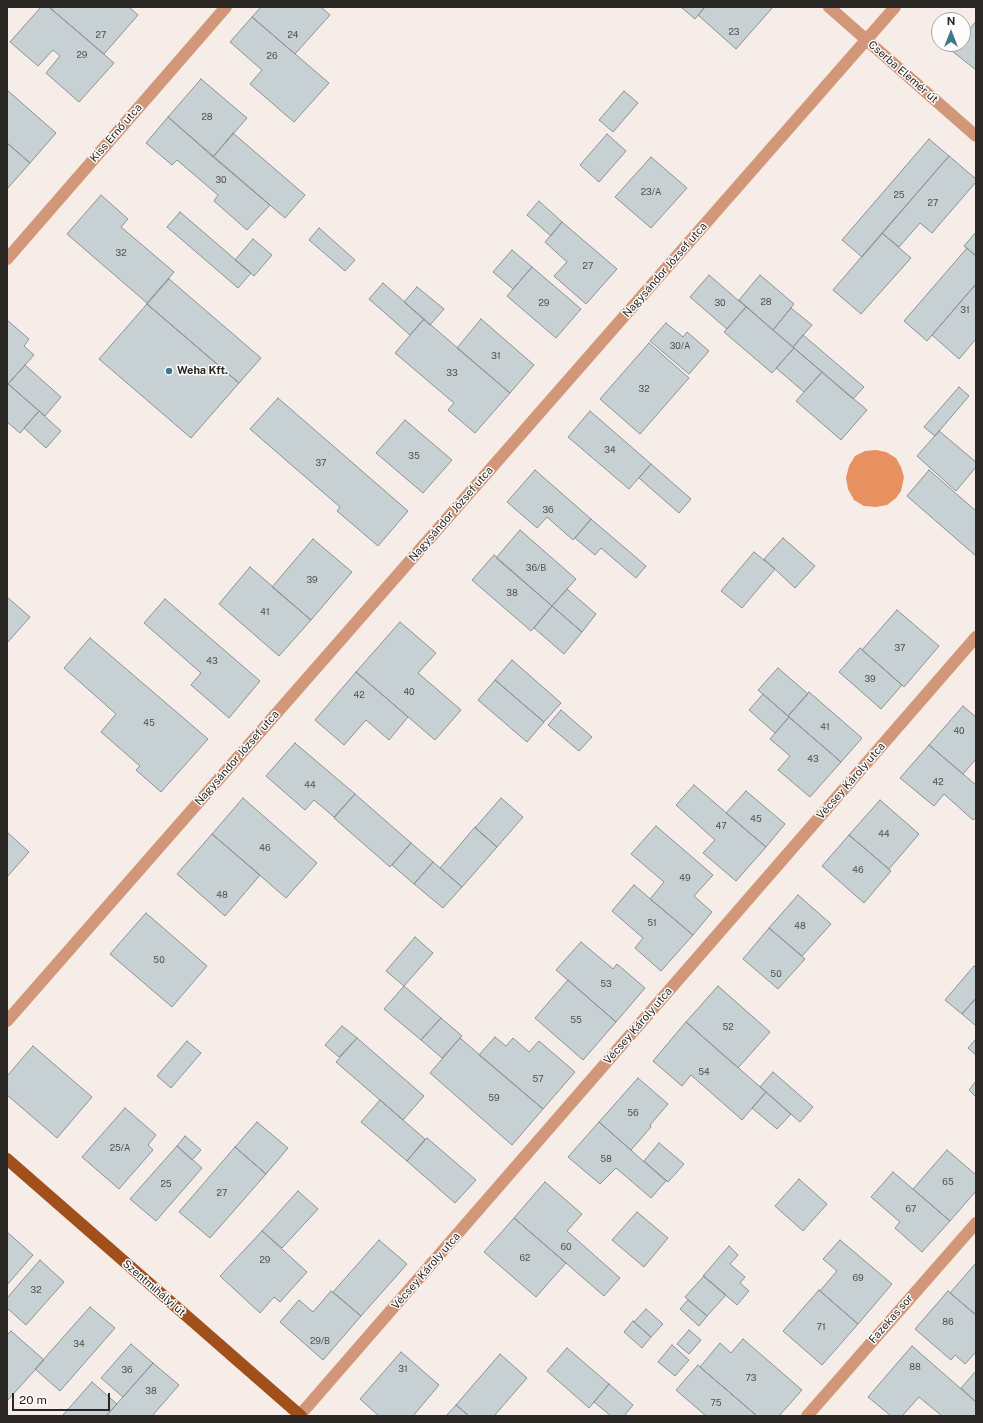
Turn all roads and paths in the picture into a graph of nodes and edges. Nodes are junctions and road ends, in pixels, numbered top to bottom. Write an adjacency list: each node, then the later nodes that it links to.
1 (226, 7): 6 (street, Kiss Ernő utca)
2 (829, 7): 4 (street, Cserba Elemér út)
3 (895, 7): 4 (street, Nagysándor József utca)
4 (866, 40): 5 (street, Cserba Elemér út); 8 (street, Nagysándor József utca)
5 (976, 136)
6 (7, 259)
7 (976, 637): 11 (street, Vécsey Károly utca)
8 (7, 1020)
9 (7, 1159): 11 (main road, Szentmihályi út)
10 (976, 1223): 12 (street, Fazekas sor)
11 (301, 1416)
12 (807, 1416)

